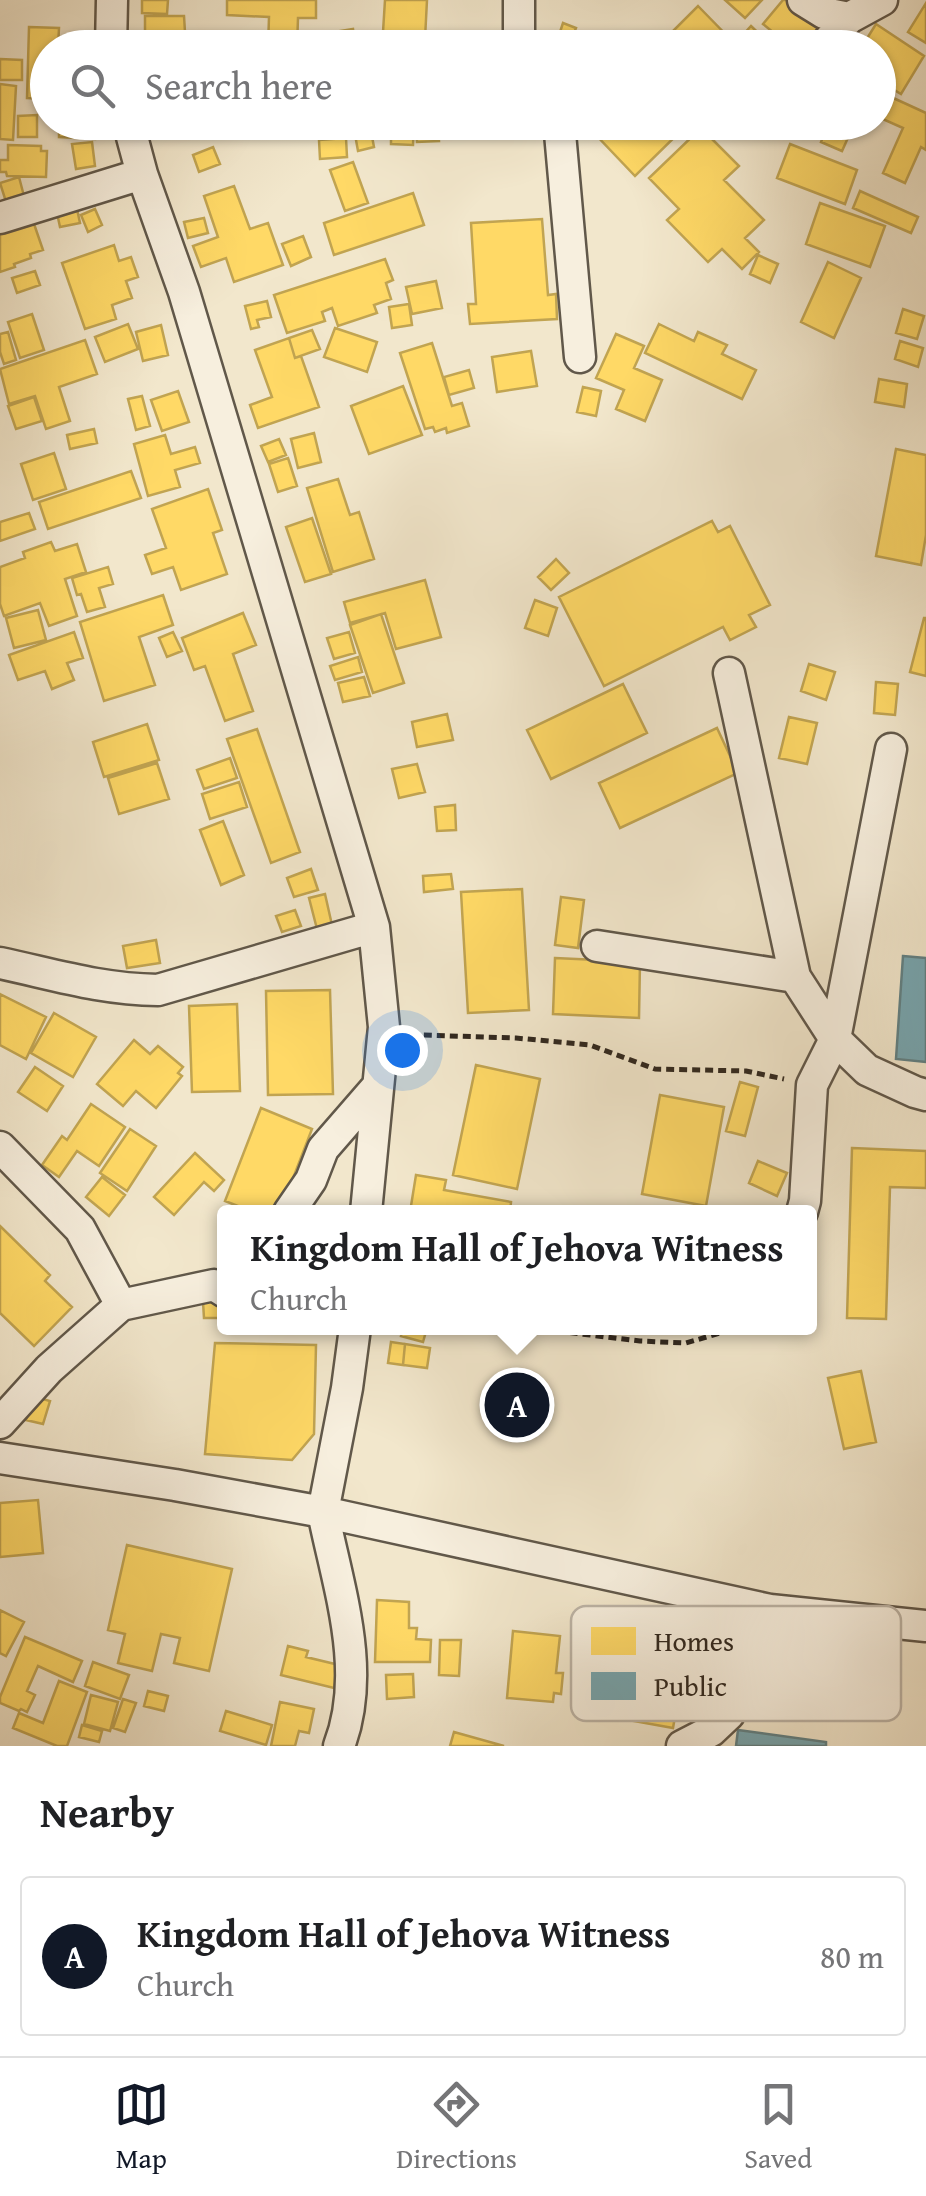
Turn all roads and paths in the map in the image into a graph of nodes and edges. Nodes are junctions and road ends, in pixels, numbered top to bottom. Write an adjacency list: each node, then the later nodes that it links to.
1 (112, 0): 6 (street)
2 (519, 0): 7 (street)
3 (803, 0): 5 (street)
4 (882, 0): 5 (street)
5 (849, 18): 8 (street)
6 (112, 30)
7 (519, 30)
8 (838, 30)
9 (133, 140): 11 (street)
10 (561, 140): 13 (street)
11 (142, 174): 12 (street); 16 (street)
12 (0, 218)
13 (580, 357)
14 (729, 673): 19 (street)
15 (890, 750): 21 (street)
16 (374, 928): 18 (street); 20 (street)
17 (597, 946): 19 (street)
18 (0, 963)
19 (795, 977): 21 (street)
20 (384, 1027): 22 (path); 23 (street)
21 (835, 1038): 22 (street); 24 (street)
22 (812, 1085): 28 (street)
23 (376, 1088): 26 (street); 27 (street)
24 (926, 1094)
25 (0, 1147): 30 (street)
26 (294, 1205)
27 (367, 1205)
28 (805, 1205)
29 (217, 1285): 30 (street)
30 (121, 1305): 34 (street)
31 (354, 1335): 36 (street)
32 (590, 1335): 33 (path)
33 (714, 1335)
34 (0, 1423)
35 (0, 1458): 36 (street)
36 (322, 1512): 37 (street); 41 (street)
37 (752, 1606)
38 (901, 1623): 39 (street)
39 (926, 1626)
40 (723, 1721): 42 (street)
41 (339, 1746)
42 (682, 1746)

